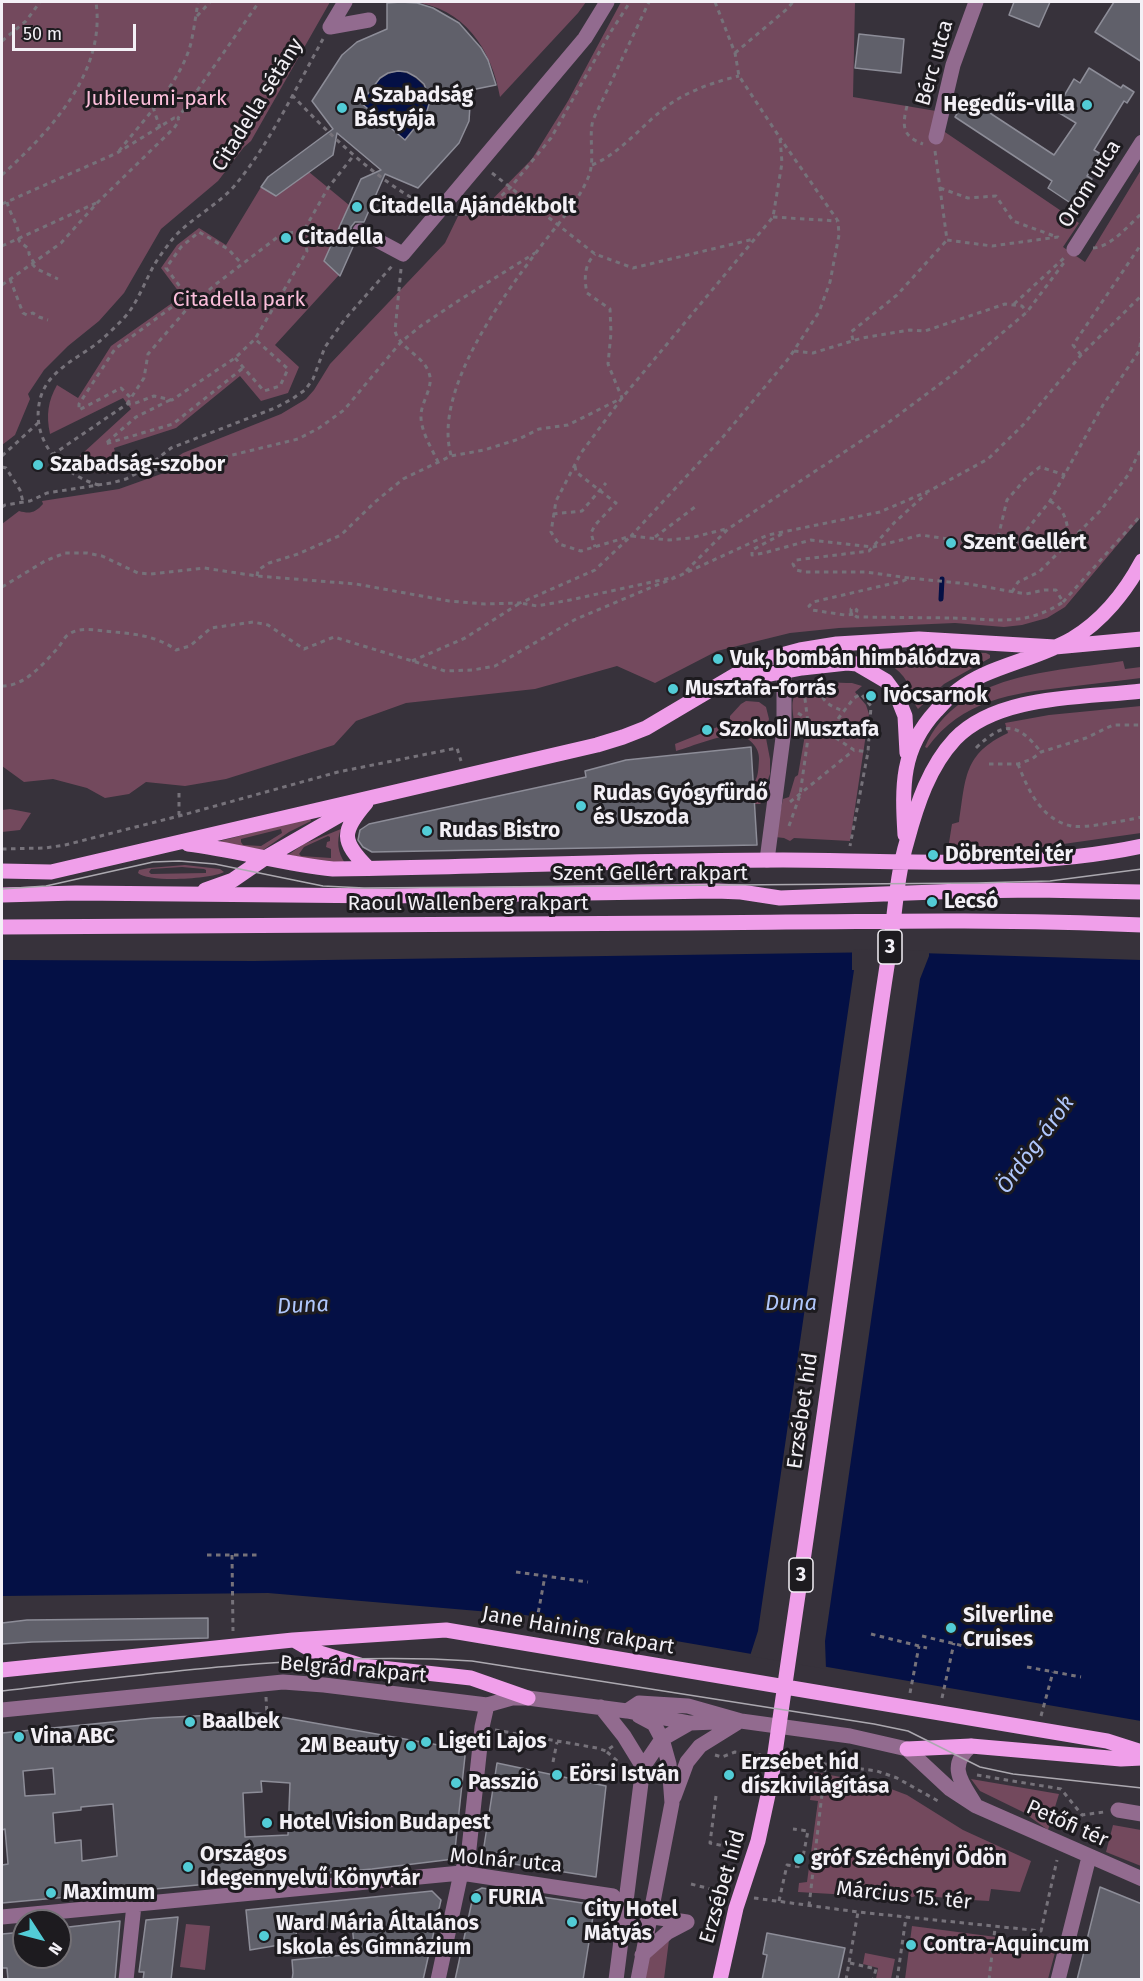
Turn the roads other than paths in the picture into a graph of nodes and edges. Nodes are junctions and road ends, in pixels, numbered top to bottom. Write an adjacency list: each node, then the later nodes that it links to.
1 (345, 2): 4 (street, Citadella sétány)
2 (607, 2): 7 (street)
3 (976, 2): 5 (street, Bérc utca)
4 (369, 20)
5 (930, 141)
6 (1142, 142): 8 (street, Orom utca)
7 (360, 231)
8 (1074, 249)
9 (1142, 561): 11 (main road)
10 (1142, 639): 11 (main road, 3)
11 (1055, 647): 13 (main road, Szent Gellért rakpart); 15 (main road, 3)
12 (784, 672): 13 (main road); 15 (main road); 21 (street)
13 (718, 684): 16 (main road, Szent Gellért rakpart)
14 (1136, 691): 18 (main road, 3)
15 (908, 759): 18 (main road, 3)
16 (370, 799): 17 (main road, Szent Gellért rakpart); 20 (main road, Szent Gellért rakpart); 22 (main road)
17 (180, 843): 20 (main road, Szent Gellért rakpart); 24 (main road, Szent Gellért rakpart)
18 (906, 844): 63 (main road, Erzsébet híd / 3)
19 (1142, 846): 21 (main road, Szent Gellért rakpart)
20 (265, 858): 22 (main road, Szent Gellért rakpart); 27 (main road, Szent Gellért rakpart)
21 (767, 860): 22 (main road, Szent Gellért rakpart)
22 (368, 868)
23 (2, 871): 24 (main road, Szent Gellért rakpart)
24 (51, 872): 25 (street)
25 (2, 879)
26 (1142, 892): 27 (main road, Szent Gellért rakpart)
27 (194, 894): 28 (main road, Szent Gellért rakpart)
28 (2, 895)
29 (1142, 924): 30 (main road, Raoul Wallenberg rakpart)
30 (2, 927)
31 (293, 1640): 32 (main road, Jane Haining rakpart); 33 (main road); 43 (main road, Jane Haining rakpart)
32 (2, 1670)
33 (528, 1698): 34 (street, Belgrád rakpart); 35 (street, Belgrád rakpart)
34 (487, 1705): 36 (street, Belgrád rakpart); 51 (street)
35 (601, 1707): 37 (street, Belgrád rakpart); 45 (street)
36 (2, 1710)
37 (627, 1711): 38 (street, Belgrád rakpart); 39 (street, Belgrád rakpart); 40 (street)
38 (741, 1721): 39 (street, Belgrád rakpart); 42 (street, Belgrád rakpart); 46 (street)
39 (690, 1723): 40 (street)
40 (662, 1739): 45 (street); 46 (street)
41 (971, 1746): 42 (main road); 44 (main road); 47 (street)
42 (907, 1749): 47 (street, Petőfi tér)
43 (1142, 1752)
44 (1142, 1758)
45 (643, 1767): 55 (street)
46 (672, 1803): 57 (street)
47 (976, 1806): 50 (street, Petőfi tér)
48 (1118, 1810): 49 (street)
49 (1142, 1814)
50 (1089, 1857): 52 (street, Petőfi tér); 64 (street)
51 (461, 1873): 53 (street, Molnár utca); 54 (street, Molnár utca); 60 (street)
52 (1142, 1880)
53 (612, 1896)
54 (134, 1905): 56 (street, Molnár utca); 59 (street)
55 (626, 1913): 57 (street); 61 (street)
56 (2, 1917)
57 (651, 1918): 58 (street); 58 (street)
58 (642, 1954): 62 (street)
59 (126, 1980)
60 (438, 1980)
61 (616, 1980)
62 (638, 1980)
63 (720, 1980)
64 (1058, 1980)

